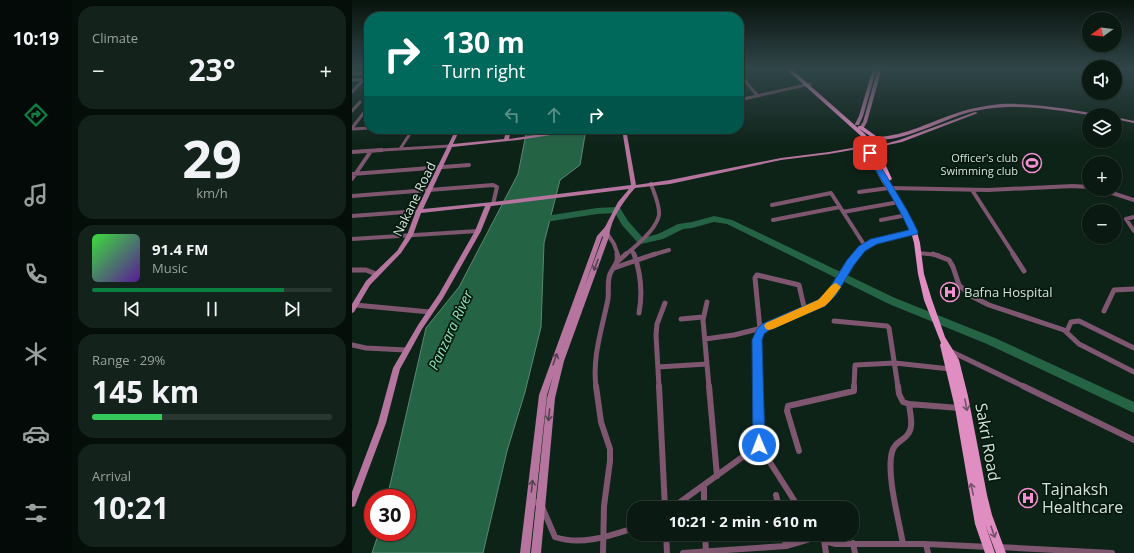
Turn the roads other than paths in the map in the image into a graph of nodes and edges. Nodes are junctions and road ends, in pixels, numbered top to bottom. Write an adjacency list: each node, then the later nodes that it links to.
1 (767, 94): 6 (street)
2 (818, 94): 26 (main road)
3 (820, 94): 16 (main road)
4 (867, 94): 16 (street)
5 (873, 94): 16 (street)
6 (758, 96): 7 (street)
7 (744, 99)
8 (360, 102): 10 (street)
9 (1061, 110): 12 (street); 13 (street); 24 (street); 28 (street)
10 (352, 111)
11 (364, 112): 17 (street)
12 (1082, 113)
13 (1082, 114)
14 (1122, 121): 15 (street)
15 (1134, 123)
16 (859, 126): 24 (main road)
17 (352, 128): 18 (street)
18 (364, 128)
19 (410, 134): 29 (street)
20 (456, 134): 27 (street, Nakane Road)
21 (508, 134): 25 (street)
22 (551, 134): 25 (street)
23 (625, 134): 37 (street)
24 (876, 138): 26 (main road); 28 (main road)
25 (506, 140): 27 (street)
26 (869, 144): 28 (main road); 36 (street); 39 (main road)
27 (450, 146): 29 (street); 33 (street, Nakane Road)
28 (882, 146): 39 (main road)
29 (400, 149): 30 (street)
30 (372, 151): 31 (street); 34 (street)
31 (352, 152)
32 (469, 165): 33 (street)
33 (441, 167): 34 (street); 40 (street, Nakane Road)
34 (354, 174): 35 (street)
35 (352, 179)
36 (651, 184): 37 (street); 64 (street)
37 (634, 186): 47 (street); 57 (street)
38 (1082, 187): 41 (street)
39 (891, 189): 41 (street); 42 (street); 46 (main road, Sakri Road)
40 (429, 190): 43 (street); 47 (street); 50 (street, Nakane Road)
41 (972, 190): 70 (street)
42 (858, 192)
43 (352, 196)
44 (1122, 196): 45 (street)
45 (1134, 200)
46 (899, 202): 51 (street); 52 (main road, Sakri Road)
47 (494, 204): 50 (street); 58 (street)
48 (772, 204): 49 (street)
49 (840, 207): 51 (street); 55 (street)
50 (419, 211): 53 (street); 61 (street, Nakane Road)
51 (843, 212): 63 (street)
52 (906, 215): 56 (street); 60 (main road, Sakri Road)
53 (352, 216)
54 (1134, 217): 59 (street)
55 (773, 220)
56 (881, 220)
57 (608, 227): 68 (street); 108 (street, one-way to 108); 110 (street, one-way to 57)
58 (478, 231): 61 (street); 78 (street)
59 (1134, 231)
60 (914, 232): 63 (street); 66 (main road, Sakri Road)
61 (410, 235): 62 (street); 71 (street, Nakane Road)
62 (352, 239)
63 (865, 246): 76 (street)
64 (633, 248): 67 (street); 68 (street)
65 (669, 250): 67 (street)
66 (918, 253): 84 (street); 89 (main road, Sakri Road)
67 (636, 261): 68 (street); 79 (street)
68 (616, 265): 112 (street)
69 (352, 270): 71 (street)
70 (1024, 271)
71 (376, 274): 75 (street, Nakane Road)
72 (1134, 289): 77 (street)
73 (707, 302): 80 (street)
74 (665, 303): 92 (street)
75 (353, 308): 78 (street)
76 (805, 311): 83 (street); 83 (street)
77 (1104, 311)
78 (430, 312): 88 (street)
79 (639, 313)
80 (703, 317): 81 (street); 85 (street)
81 (681, 319)
82 (834, 321): 90 (street)
83 (763, 328): 85 (street); 98 (street)
84 (1067, 332): 87 (street); 94 (street)
85 (704, 339): 91 (street)
86 (352, 345): 88 (street)
87 (1134, 348)
88 (406, 350): 109 (street)
89 (947, 350): 93 (main road, Sakri Road); 97 (street); 123 (main road, Sakri Road, one-way to 123)
90 (895, 363): 93 (street); 95 (street); 99 (street)
91 (707, 364): 92 (street); 100 (street)
92 (658, 366): 103 (street)
93 (950, 369): 96 (main road, Sakri Road)
94 (1134, 372)
95 (909, 404): 96 (street); 120 (street)
96 (959, 408): 123 (main road, Sakri Road, one-way to 96)
97 (1134, 440)
98 (759, 445): 100 (street); 107 (street)
99 (798, 451)
100 (717, 476): 101 (street)
101 (704, 485): 104 (street); 105 (street)
102 (776, 495): 106 (street)
103 (665, 501)
104 (682, 501)
105 (704, 501)
106 (777, 501)
107 (795, 501)
108 (540, 502): 110 (street); 112 (street); 125 (street)
109 (352, 503)
110 (530, 503): 124 (street)
111 (627, 530): 112 (street)
112 (603, 536): 126 (street)
113 (666, 541): 127 (street)
114 (705, 541): 129 (street)
115 (785, 541): 122 (street)
116 (805, 541): 122 (street)
117 (822, 541): 130 (street)
118 (827, 541): 119 (street)
119 (853, 543): 120 (street); 131 (street)
120 (903, 544): 121 (street)
121 (926, 544): 123 (street); 132 (street)
122 (786, 546): 129 (street)
123 (994, 550): 133 (street)
124 (525, 553)
125 (536, 553)
126 (603, 553)
127 (667, 553)
128 (683, 553): 129 (street)
129 (706, 553)
130 (826, 553)
131 (855, 553)
132 (928, 553)
133 (1112, 553)

